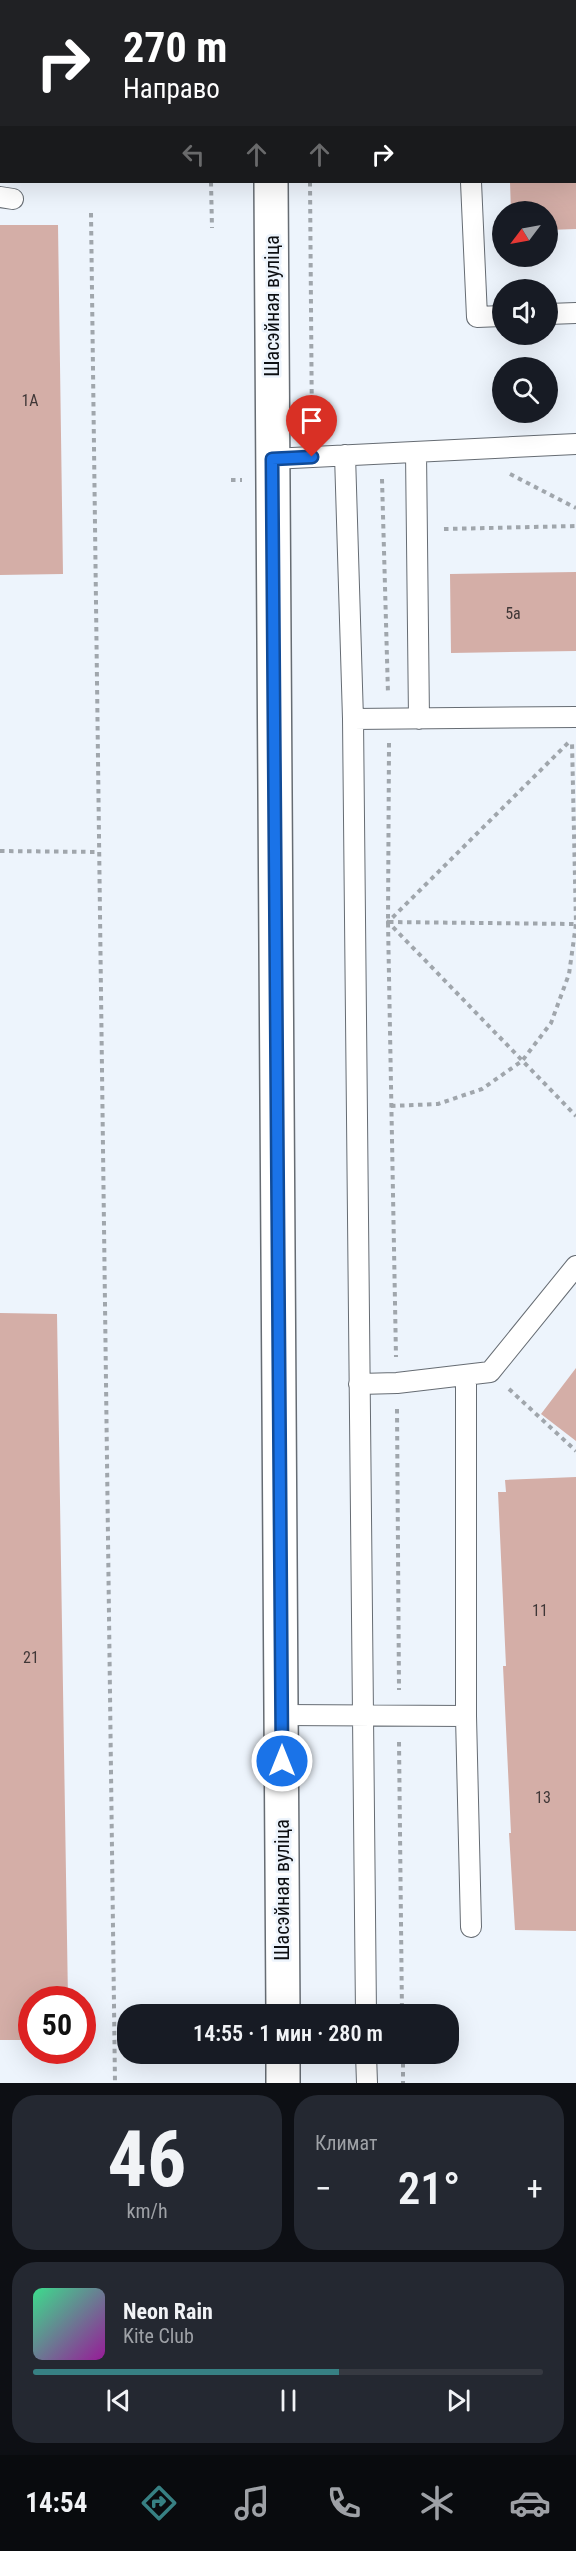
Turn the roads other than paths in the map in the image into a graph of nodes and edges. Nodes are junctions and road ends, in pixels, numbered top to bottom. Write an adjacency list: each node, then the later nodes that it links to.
1 (271, 183): 9 (main road, Шасэйная вуліца)
2 (471, 183): 5 (lane)
3 (576, 313): 4 (lane)
4 (558, 314)
5 (492, 316)
6 (576, 444): 7 (lane)
7 (416, 452): 8 (lane); 12 (lane)
8 (345, 455): 9 (lane); 11 (lane)
9 (272, 459): 16 (main road, Шасэйная вуліца)
10 (576, 717): 12 (lane)
11 (352, 719): 12 (lane); 15 (lane)
12 (419, 719)
13 (576, 1266): 14 (lane)
14 (466, 1376): 15 (lane); 18 (lane)
15 (359, 1384): 17 (lane)
16 (281, 1715): 17 (lane); 20 (main road, Шасэйная вуліца)
17 (362, 1716): 18 (lane); 21 (lane)
18 (466, 1716): 19 (lane)
19 (471, 1927)
20 (283, 2004)
21 (366, 2004)
22 (283, 2064): 24 (main road)
23 (366, 2064): 25 (lane)
24 (284, 2083)
25 (367, 2083)

